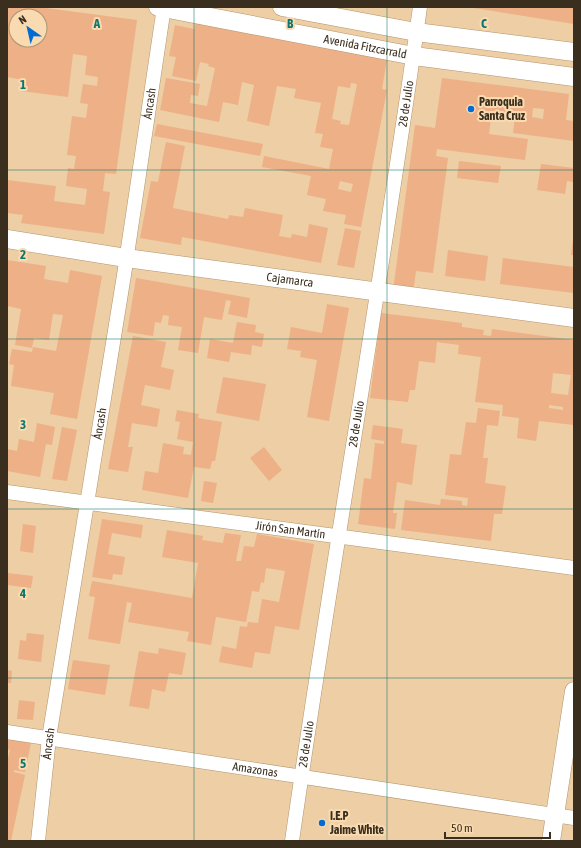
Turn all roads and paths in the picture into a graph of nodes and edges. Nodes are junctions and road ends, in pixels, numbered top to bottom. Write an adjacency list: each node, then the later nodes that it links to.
1 (162, 7): 6 (street, Avenida Fitzcarrald); 9 (street, Áncash)
2 (282, 7): 4 (street, Avenida Fitzcarrald)
3 (420, 7): 4 (street, 28 de Julio)
4 (416, 32): 5 (street, Avenida Fitzcarrald); 6 (street, 28 de Julio)
5 (574, 52)
6 (414, 56): 7 (street, Avenida Fitzcarrald); 10 (street, 28 de Julio)
7 (574, 77)
8 (7, 239): 9 (street, Cajamarca)
9 (126, 258): 10 (street, Cajamarca); 13 (street, Áncash)
10 (378, 291): 11 (street, Cajamarca); 14 (street, 28 de Julio)
11 (574, 318)
12 (7, 492): 13 (street, Jirón San Martín)
13 (86, 504): 14 (street, Jirón San Martín); 18 (street, Áncash)
14 (338, 537): 15 (street, Jirón San Martín); 19 (street, 28 de Julio)
15 (574, 568)
16 (574, 691): 20 (street)
17 (7, 732): 18 (street, Amazonas)
18 (49, 738): 19 (street, Amazonas); 22 (street, Áncash)
19 (301, 778): 20 (street, Amazonas); 23 (street, 28 de Julio)
20 (554, 814): 21 (street, Amazonas); 24 (street)
21 (574, 818)
22 (38, 841)
23 (292, 841)
24 (551, 841)

